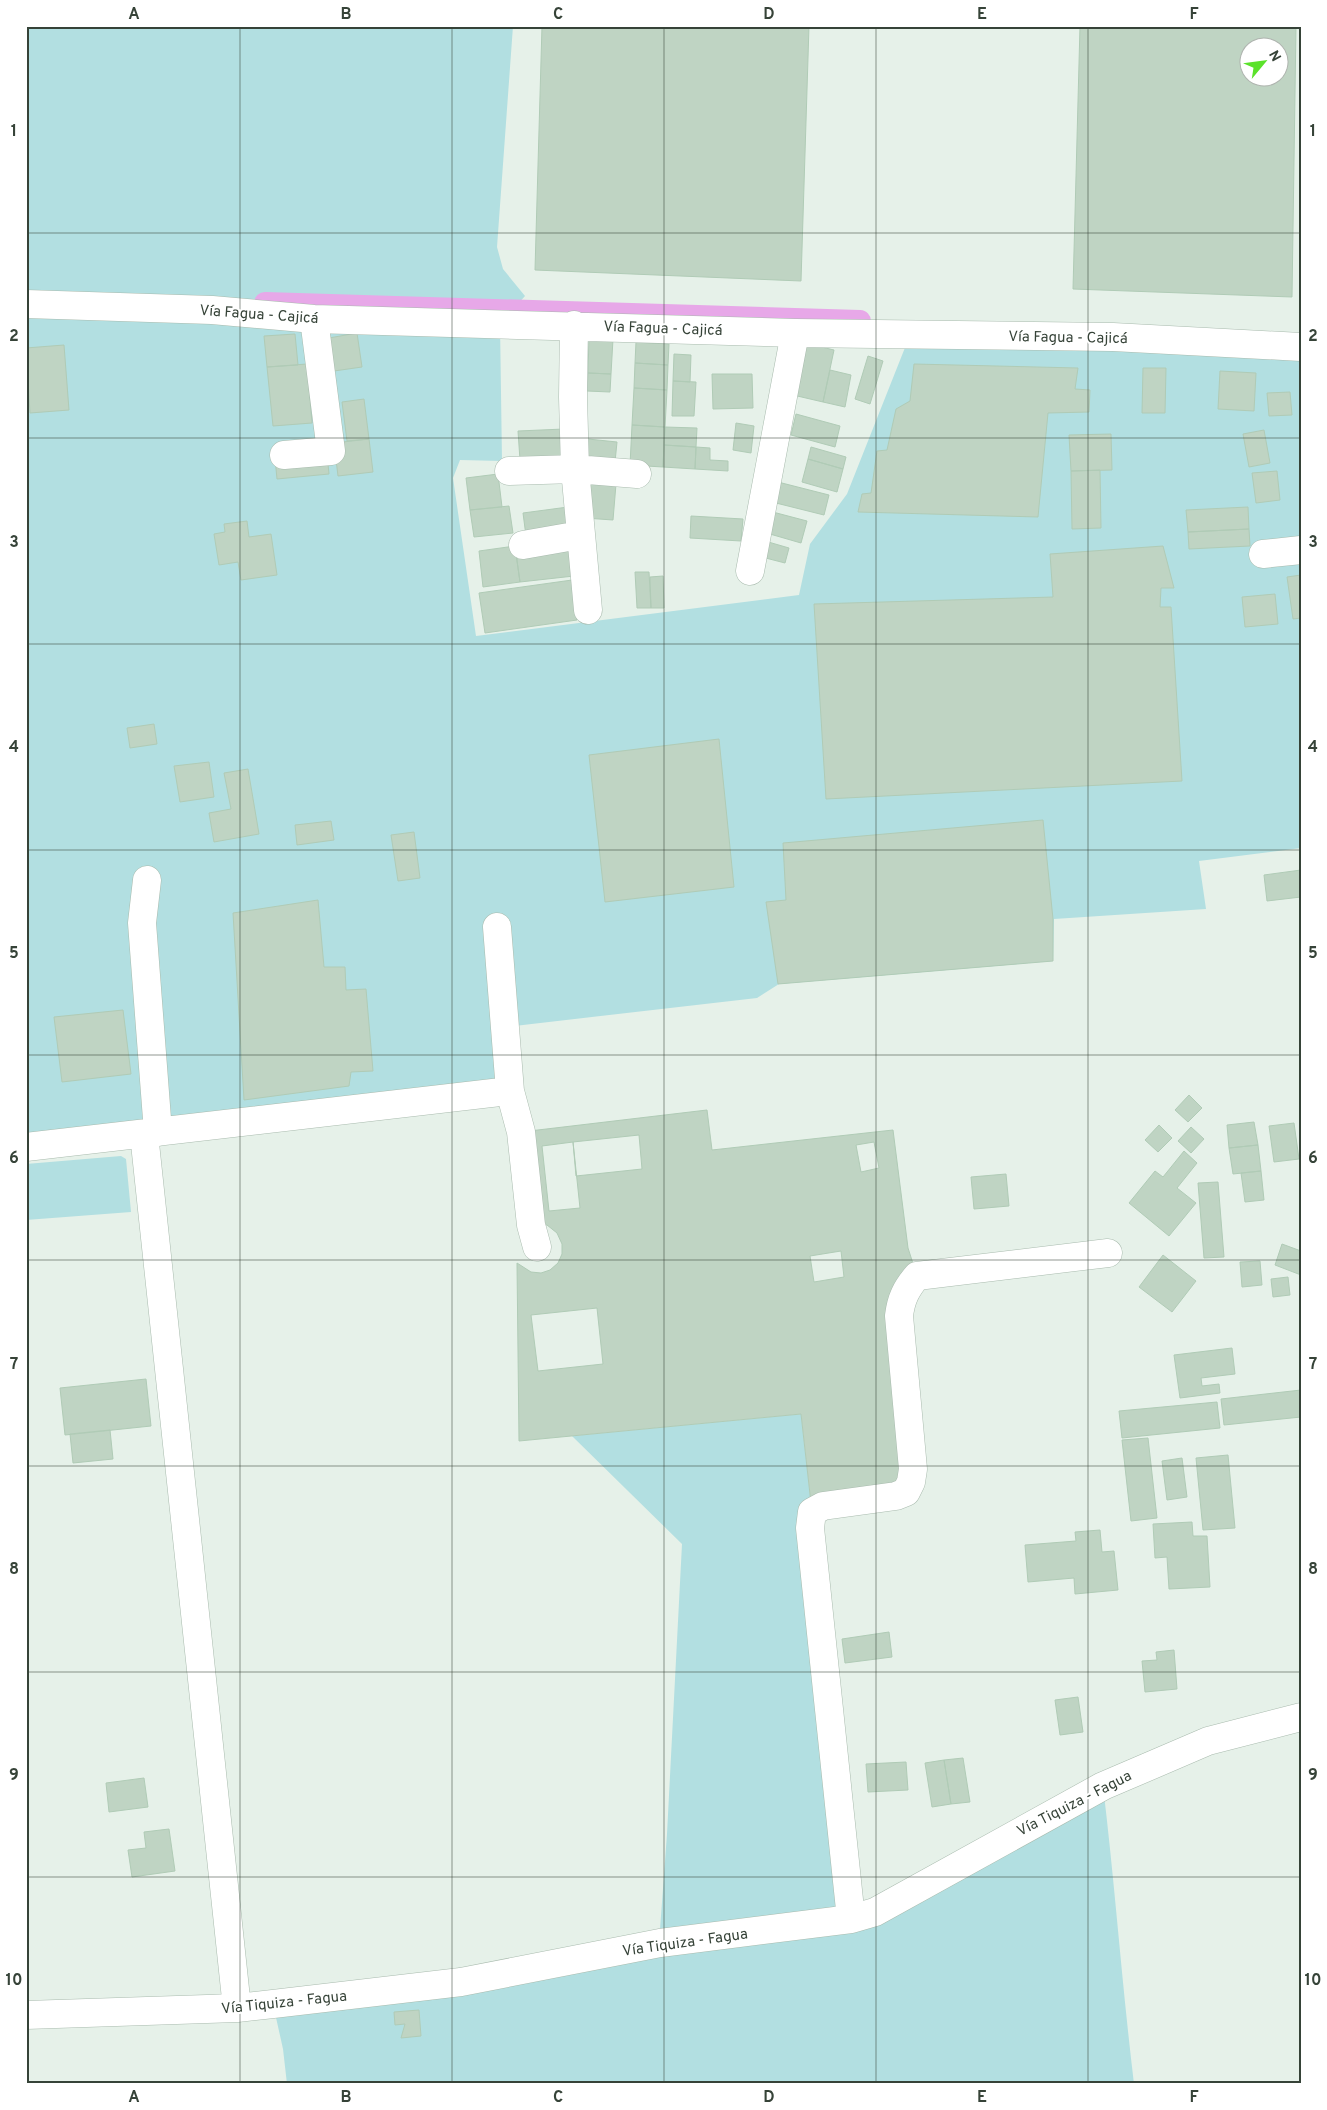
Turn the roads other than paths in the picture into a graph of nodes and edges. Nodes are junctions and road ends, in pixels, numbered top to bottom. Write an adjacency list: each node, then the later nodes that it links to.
1 (26, 304): 2 (street, Vía Fagua - Cajicá)
2 (314, 319): 3 (street, Vía Fagua - Cajicá); 6 (street)
3 (574, 325): 4 (street, Vía Fagua - Cajicá); 7 (street)
4 (795, 333): 5 (street, Vía Fagua - Cajicá); 14 (street)
5 (1301, 347)
6 (284, 456)
7 (575, 469): 8 (street); 9 (street); 10 (street)
8 (509, 471)
9 (637, 474)
10 (580, 535): 11 (street); 15 (street)
11 (523, 545)
12 (1301, 550): 13 (street)
13 (1263, 554)
14 (750, 571)
15 (588, 610)
16 (147, 880): 19 (street)
17 (497, 927): 18 (street)
18 (510, 1090): 19 (street); 21 (street)
19 (151, 1133): 20 (street); 25 (street)
20 (26, 1147)
21 (537, 1247)
22 (1108, 1253): 24 (street)
23 (1301, 1717): 24 (street, Vía Tiquiza - Fagua)
24 (851, 1919): 25 (street, Vía Tiquiza - Fagua)
25 (237, 2008): 26 (street, Vía Tiquiza - Fagua)
26 (26, 2015)

